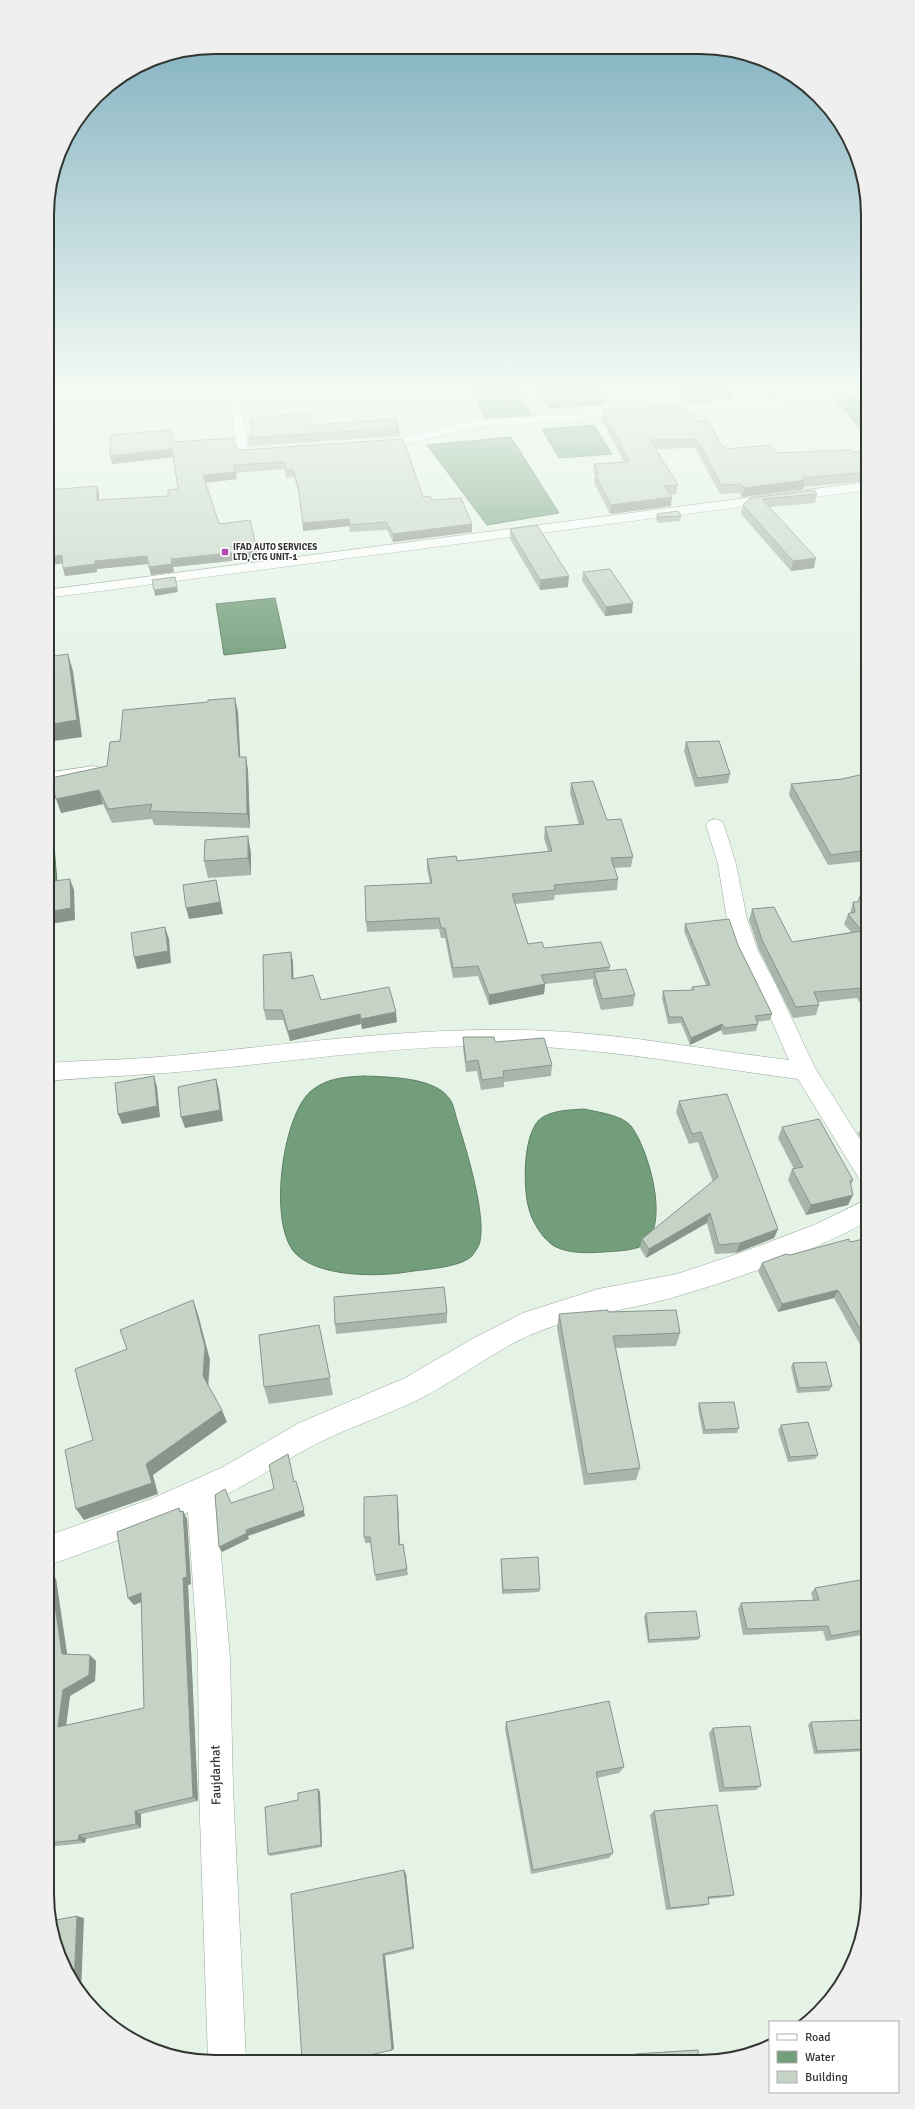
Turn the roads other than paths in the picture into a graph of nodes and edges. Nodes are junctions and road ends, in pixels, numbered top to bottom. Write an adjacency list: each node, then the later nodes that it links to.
1 (861, 487): 2 (street)
2 (54, 593)
3 (96, 770): 4 (street)
4 (54, 777)
5 (715, 825): 6 (street)
6 (805, 1071): 7 (street); 8 (street)
7 (54, 1072)
8 (861, 1162)
9 (861, 1214): 10 (street)
10 (201, 1491): 11 (street); 12 (street, Faujdarhat)
11 (54, 1548)
12 (227, 2055)

